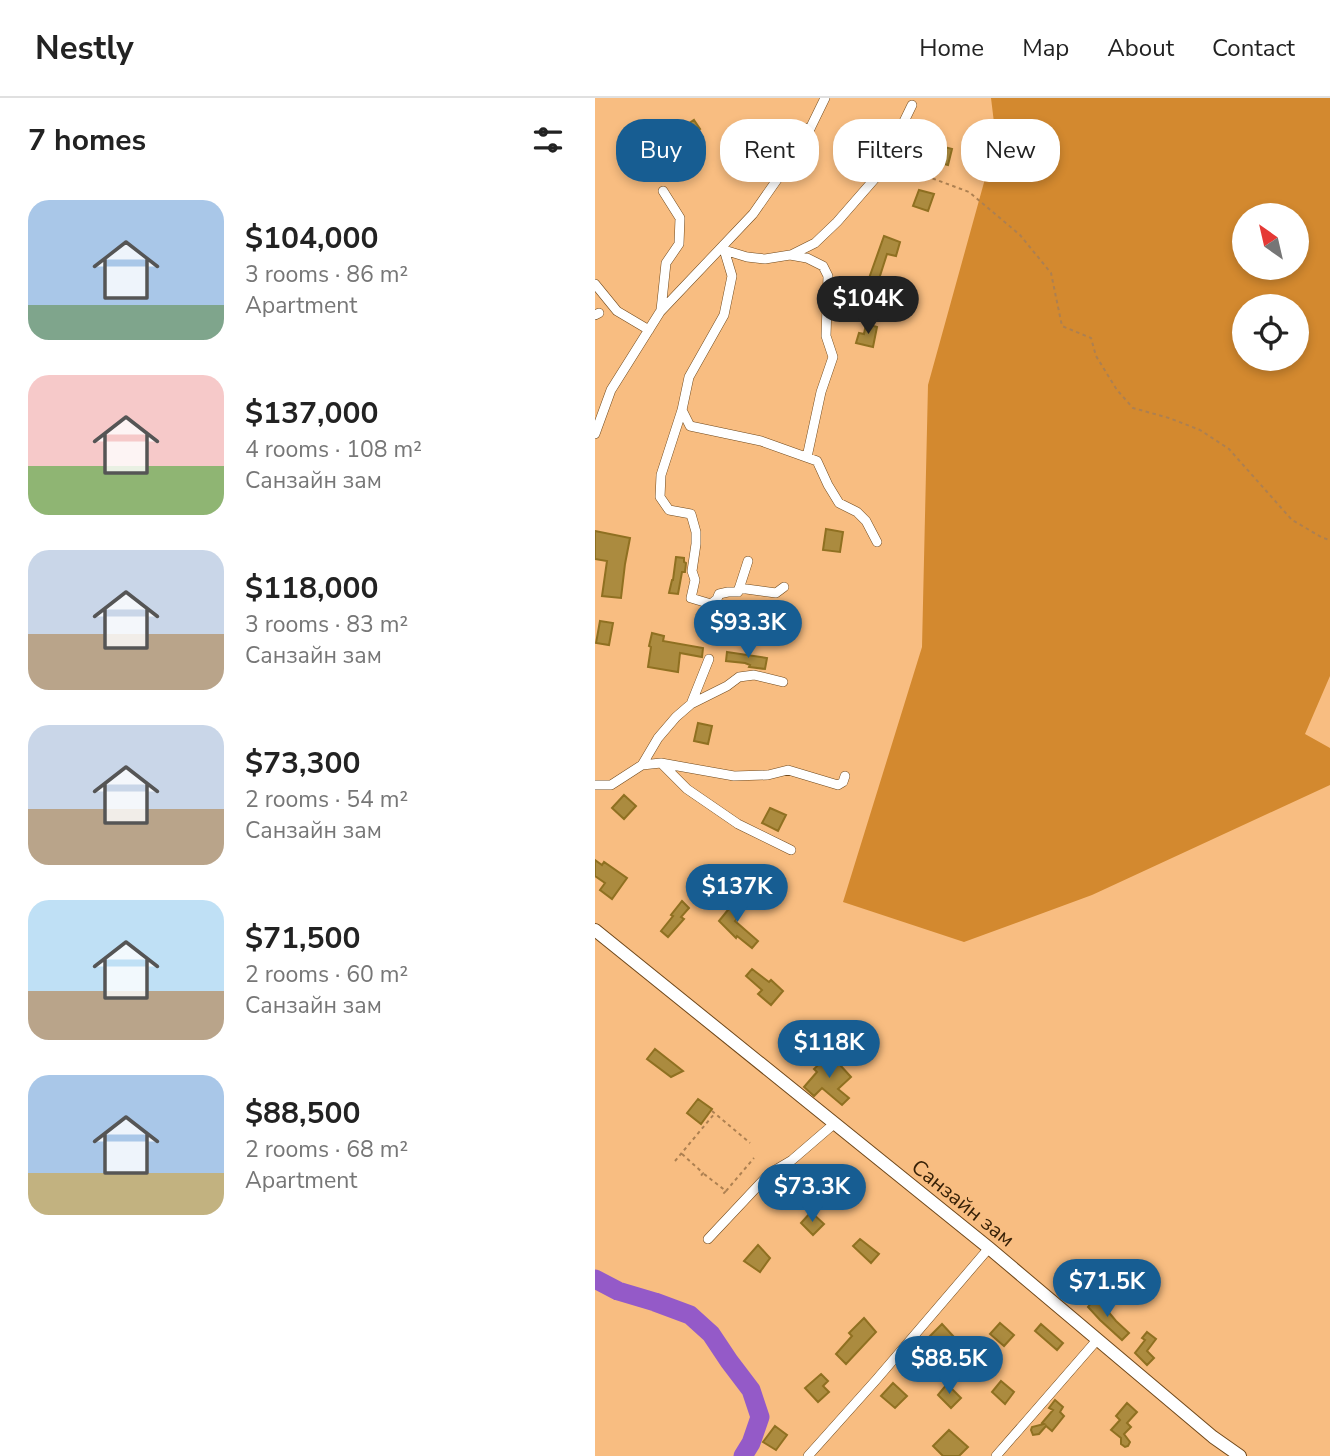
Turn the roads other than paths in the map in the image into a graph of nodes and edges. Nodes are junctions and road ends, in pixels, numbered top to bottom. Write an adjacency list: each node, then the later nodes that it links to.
1 (825, 98): 3 (street)
2 (912, 105): 7 (street)
3 (815, 119)
4 (775, 182): 6 (street)
5 (663, 191): 9 (street)
6 (723, 248): 7 (street); 9 (street); 11 (street)
7 (790, 256): 13 (street)
8 (595, 284): 10 (street)
9 (660, 312): 10 (street)
10 (649, 330): 12 (street)
11 (682, 410): 13 (street); 17 (street)
12 (595, 434)
13 (807, 457): 14 (street)
14 (877, 542)
15 (748, 561): 17 (street)
16 (783, 587): 17 (street)
17 (739, 588)
18 (709, 659): 20 (street)
19 (783, 682): 20 (street)
20 (691, 704): 22 (street)
21 (661, 763): 22 (street); 23 (street); 25 (street)
22 (642, 765): 24 (street)
23 (845, 776)
24 (595, 785)
25 (791, 850)
26 (595, 930): 27 (main road, Санзайн зам)
27 (835, 1124): 28 (street); 29 (main road, Санзайн зам)
28 (708, 1238)
29 (989, 1248): 30 (main road, Санзайн зам); 31 (street)
30 (1097, 1340): 32 (street); 33 (main road, Санзайн зам)
31 (808, 1456)
32 (996, 1456)
33 (1240, 1456)

